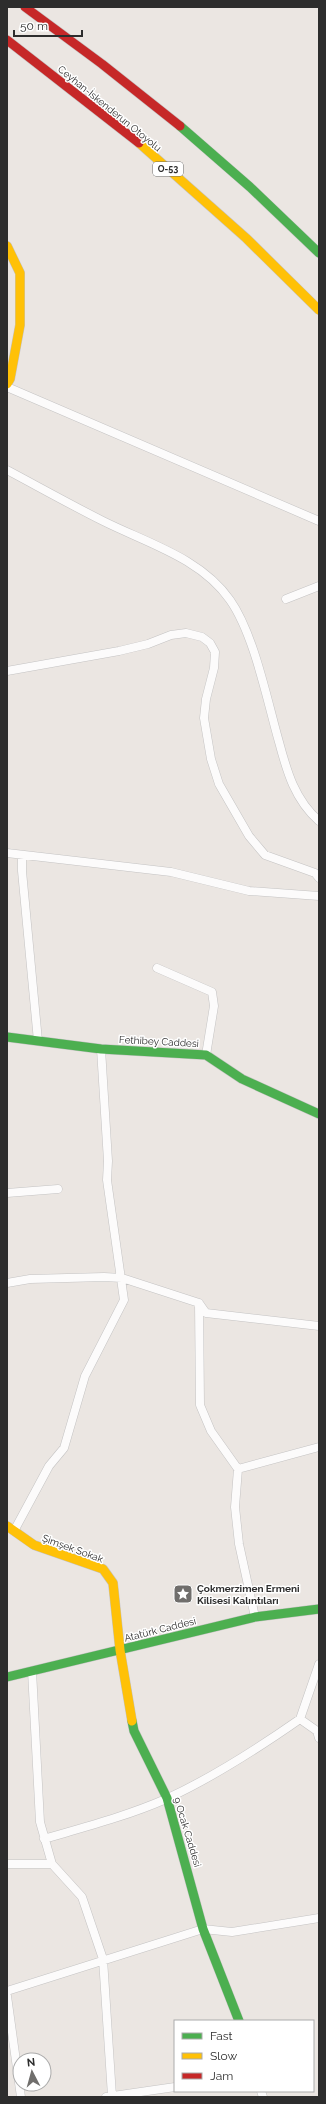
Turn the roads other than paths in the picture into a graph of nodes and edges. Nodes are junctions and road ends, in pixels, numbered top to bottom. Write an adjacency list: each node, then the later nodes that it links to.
1 (25, 7): 4 (main road)
2 (7, 40): 5 (main road, Ceyhan-İskenderun Otoyolu / O-53)
3 (7, 246): 6 (main road)
4 (319, 254)
5 (319, 310)
6 (7, 386): 8 (street)
7 (7, 470): 12 (street)
8 (319, 521)
9 (319, 586): 10 (street)
10 (286, 599)
11 (7, 671): 15 (street)
12 (319, 821)
13 (7, 853): 14 (street)
14 (22, 855): 16 (street); 19 (street)
15 (319, 878)
16 (319, 896)
17 (157, 968): 21 (street)
18 (7, 1037): 19 (main road, Fethibey Caddesi)
19 (38, 1041): 20 (main road, Fethibey Caddesi)
20 (101, 1049): 21 (main road, Fethibey Caddesi); 25 (street)
21 (206, 1055): 22 (main road, Fethibey Caddesi)
22 (319, 1114)
23 (58, 1189): 24 (street)
24 (7, 1193)
25 (122, 1278): 26 (street); 27 (street); 31 (street)
26 (7, 1284)
27 (199, 1303): 28 (street); 30 (street)
28 (319, 1326)
29 (319, 1447): 30 (street)
30 (238, 1469): 33 (street)
31 (10, 1529): 34 (main road, Şimşek Sokak)
32 (319, 1609): 33 (main road, Atatürk Caddesi)
33 (255, 1617): 34 (main road, Atatürk Caddesi)
34 (120, 1650): 36 (main road, Atatürk Caddesi); 40 (main road, 9 Ocak Caddesi)
35 (319, 1664): 38 (street)
36 (32, 1671): 37 (main road, Atatürk Caddesi); 41 (street)
37 (7, 1677)
38 (300, 1719): 39 (street); 40 (street)
39 (319, 1738)
40 (166, 1798): 41 (street); 45 (main road, 9 Ocak Caddesi)
41 (44, 1839): 43 (street)
42 (7, 1864): 43 (street)
43 (52, 1864): 46 (street)
44 (319, 1918): 45 (street)
45 (203, 1929): 46 (street); 49 (main road, 9 Ocak Caddesi)
46 (103, 1959): 47 (street); 51 (street)
47 (7, 1991)
48 (7, 1996): 52 (street)
49 (239, 2020)
50 (174, 2087): 51 (street)
51 (109, 2096)
52 (21, 2097)

